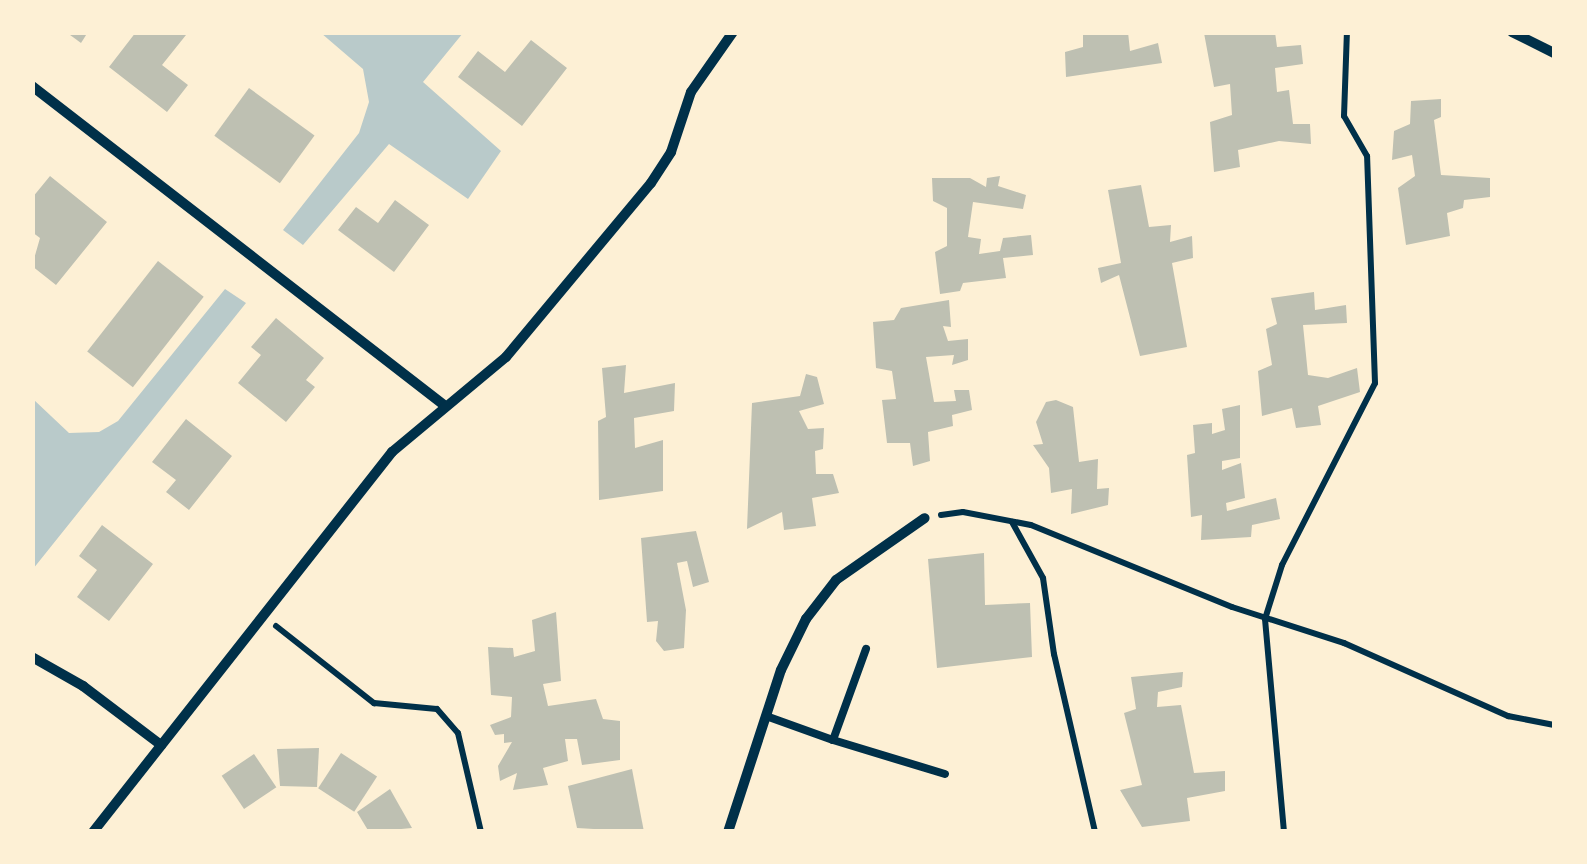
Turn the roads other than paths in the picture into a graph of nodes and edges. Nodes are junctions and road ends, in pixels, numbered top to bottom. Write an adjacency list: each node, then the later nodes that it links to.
1 (733, 32): 5 (street)
2 (1512, 32): 3 (street)
3 (1554, 53)
4 (32, 86): 5 (street)
5 (444, 405): 11 (street)
6 (926, 518): 9 (street)
7 (866, 649): 10 (lane)
8 (32, 657): 11 (street)
9 (766, 716): 10 (lane); 14 (street)
10 (834, 740): 12 (lane)
11 (161, 745): 13 (street)
12 (944, 774)
13 (93, 832)
14 (728, 832)

